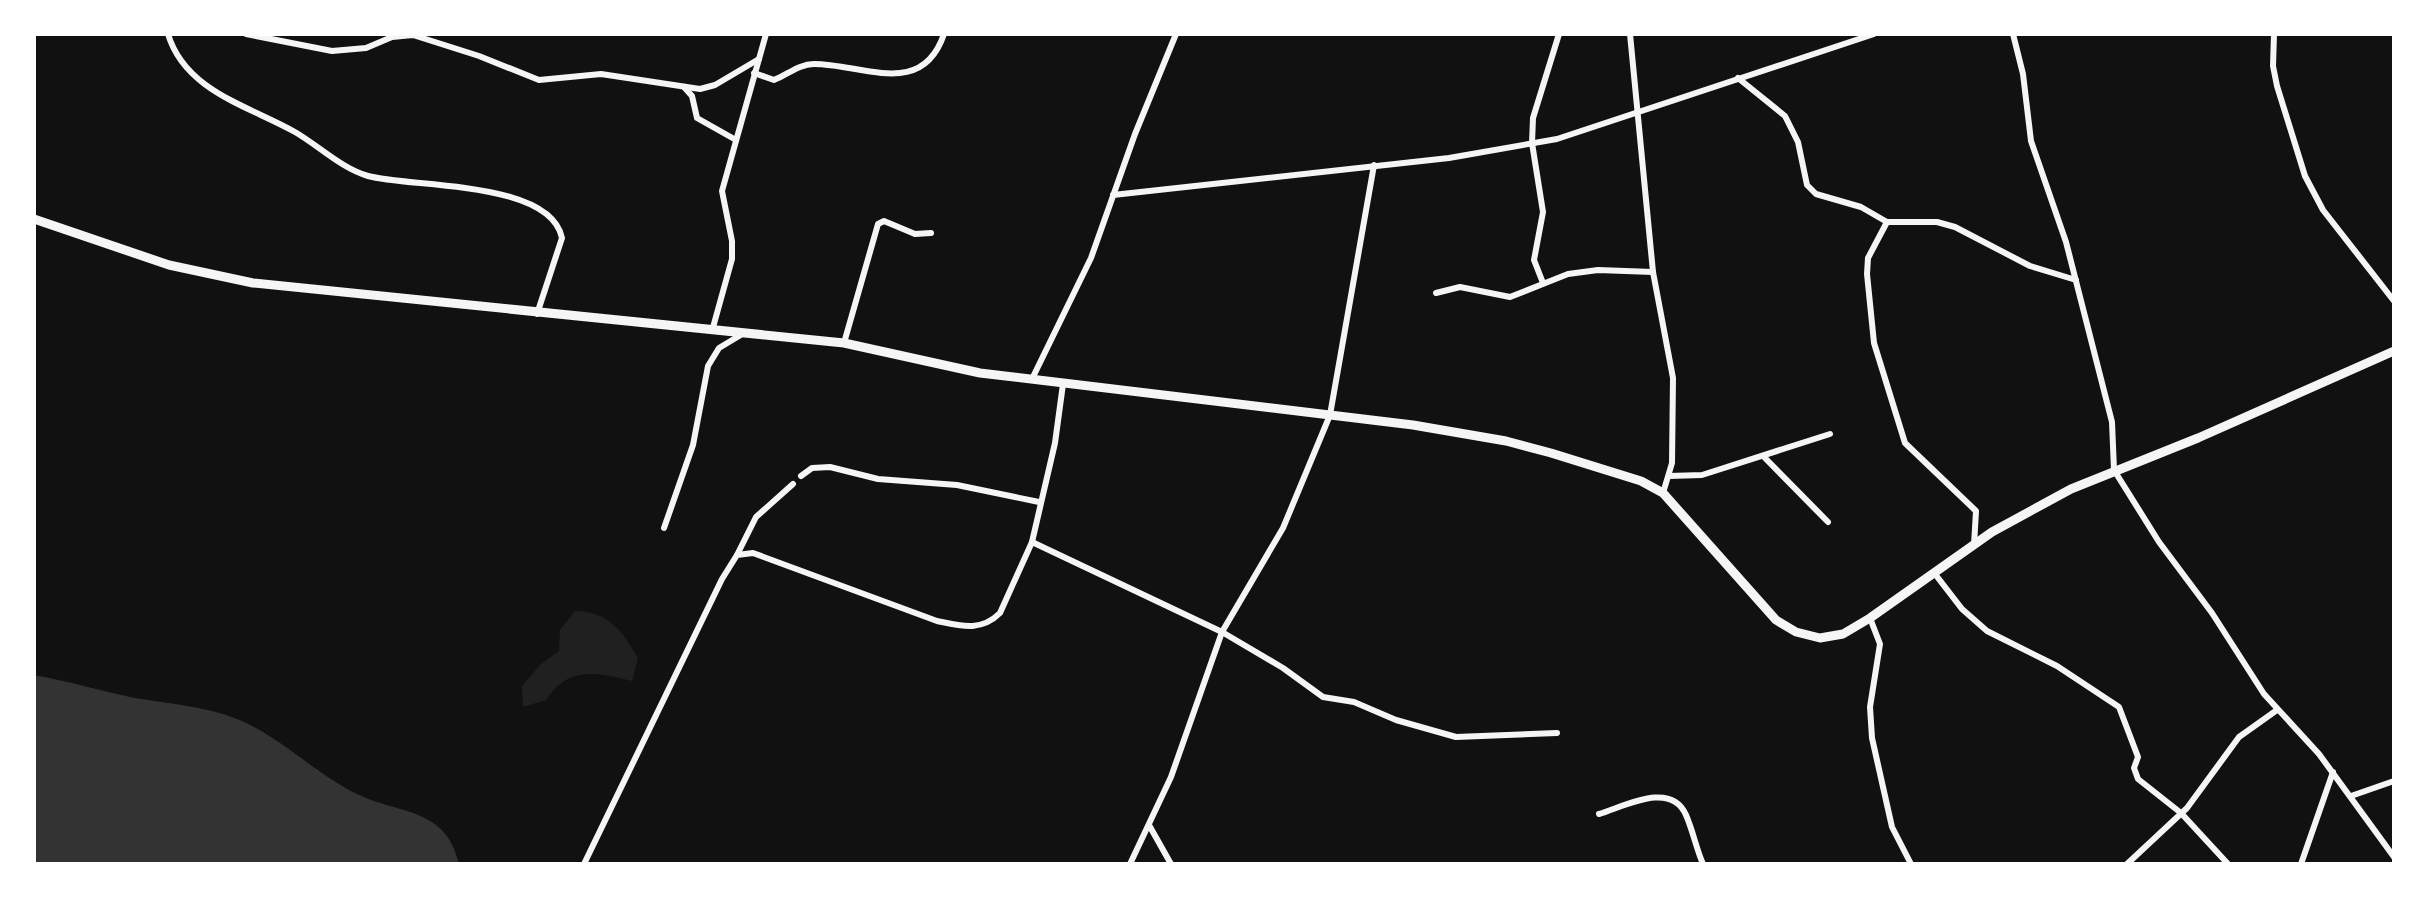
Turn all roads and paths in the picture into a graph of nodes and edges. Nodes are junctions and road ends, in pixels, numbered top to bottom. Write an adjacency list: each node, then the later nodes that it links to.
1 (168, 34): 28 (street)
2 (246, 34): 14 (street)
3 (766, 34): 11 (street)
4 (944, 34): 12 (street)
5 (1176, 34): 19 (street)
6 (1559, 34): 17 (street)
7 (1630, 34): 15 (street)
8 (1874, 34): 13 (street)
9 (2013, 34): 24 (street)
10 (2274, 34): 27 (street)
11 (759, 59): 12 (street); 14 (street)
12 (754, 73): 16 (street)
13 (1738, 78): 15 (street); 21 (street)
14 (684, 87): 16 (street)
15 (1637, 114): 17 (street); 23 (street)
16 (736, 140): 29 (street)
17 (1532, 143): 18 (street); 25 (street)
18 (1374, 165): 19 (street); 35 (street)
19 (1113, 195): 33 (street)
20 (34, 219): 28 (main road)
21 (1887, 222): 24 (street); 47 (street)
22 (931, 233): 31 (street)
23 (1653, 272): 25 (street); 40 (street)
24 (2076, 280): 38 (street)
25 (1543, 283): 26 (street)
26 (1436, 293)
27 (2394, 301)
28 (537, 314): 29 (main road)
29 (712, 331): 30 (main road)
30 (744, 333): 31 (main road); 45 (street)
31 (844, 343): 33 (main road)
32 (2394, 351): 38 (main road)
33 (1032, 379): 34 (main road)
34 (1063, 384): 35 (main road); 43 (street)
35 (1330, 415): 42 (main road); 51 (street)
36 (1830, 434): 37 (street)
37 (1765, 458): 40 (street); 44 (street)
38 (2114, 470): 47 (main road); 52 (street)
39 (801, 476): 43 (street)
40 (1669, 476): 42 (street)
41 (793, 484): 48 (street)
42 (1663, 493): 50 (main road)
43 (1039, 502): 46 (street)
44 (1828, 522)
45 (664, 528)
46 (1032, 542): 48 (street); 51 (street)
47 (1974, 545): 49 (main road)
48 (737, 555): 61 (street)
49 (1935, 574): 50 (main road); 57 (street)
50 (1870, 618): 65 (street)
51 (1222, 632): 53 (street); 59 (street)
52 (2277, 710): 54 (street); 57 (street)
53 (1557, 733)
54 (2333, 772): 56 (street); 68 (street)
55 (2394, 781): 56 (street)
56 (2351, 796): 60 (street)
57 (2181, 813): 66 (street); 67 (street)
58 (1599, 814): 64 (street)
59 (1149, 825): 62 (street); 63 (street)
60 (2394, 857)
61 (584, 864)
62 (1130, 864)
63 (1171, 864)
64 (1703, 864)
65 (1911, 864)
66 (2127, 864)
67 (2228, 864)
68 (2301, 864)

